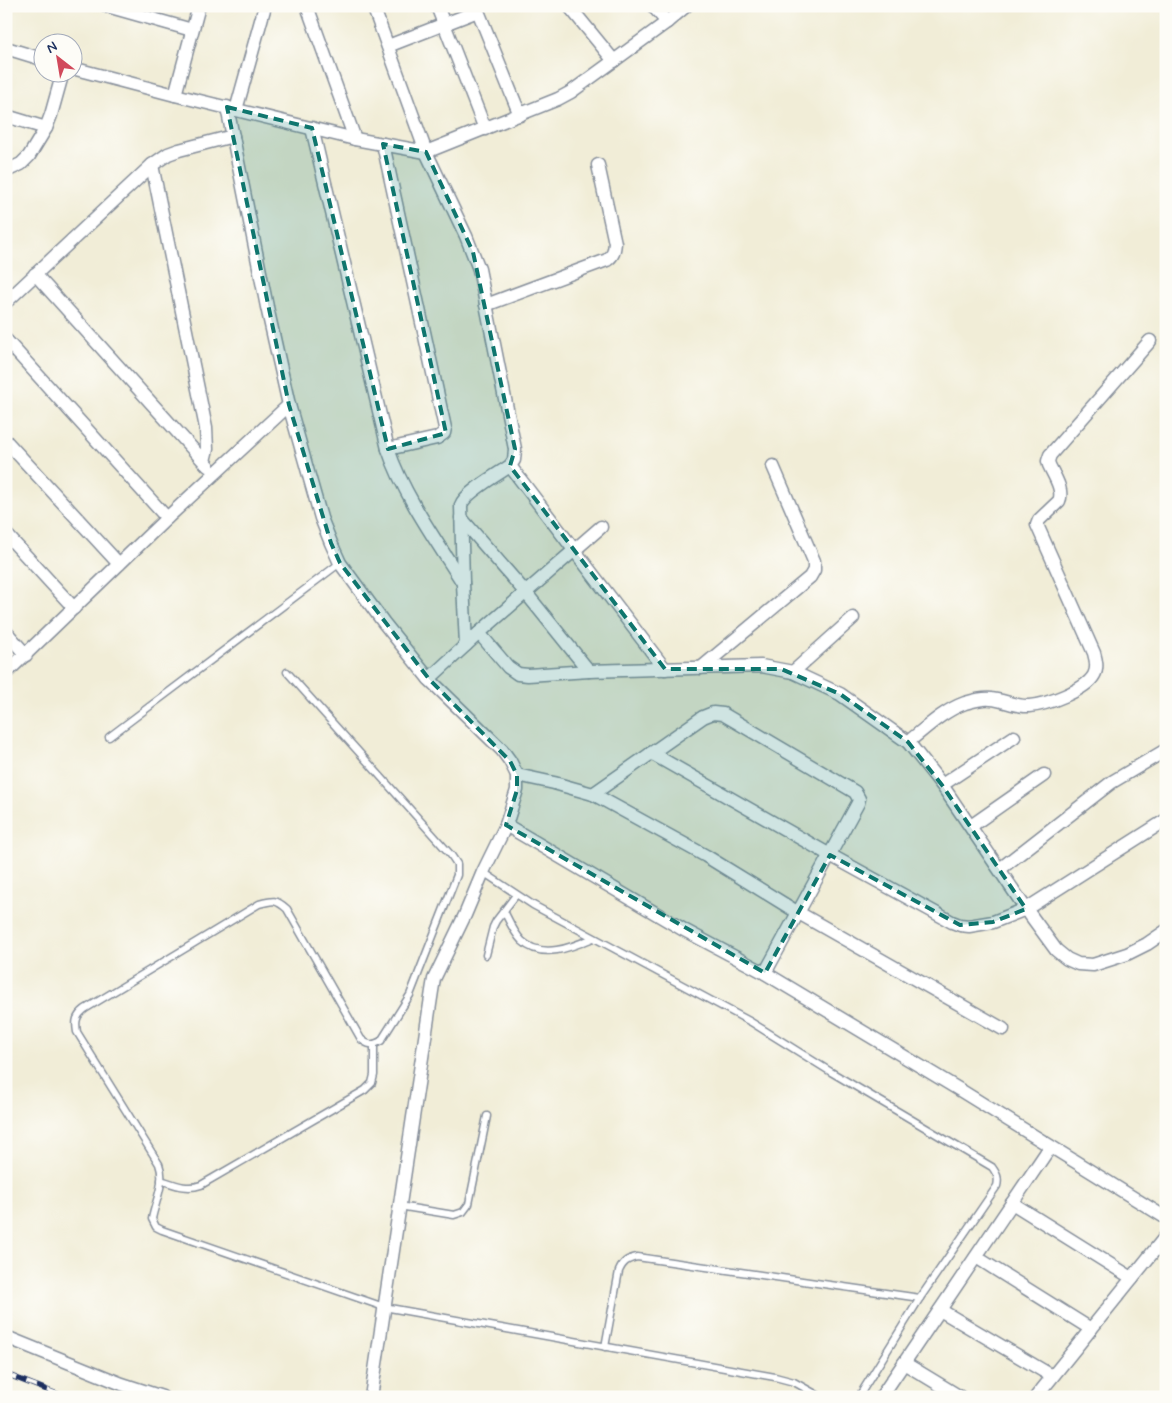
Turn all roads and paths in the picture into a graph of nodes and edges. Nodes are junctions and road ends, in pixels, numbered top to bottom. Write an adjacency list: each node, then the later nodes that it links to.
1 (107, 6): 11 (street)
2 (199, 6): 14 (street)
3 (265, 6): 22 (street)
4 (307, 6): 29 (street)
5 (374, 6): 15 (street)
6 (438, 6): 13 (street)
7 (568, 6): 18 (street)
8 (653, 6): 12 (street)
9 (686, 6): 12 (street)
10 (477, 8): 13 (street); 23 (street)
11 (130, 9): 14 (street)
12 (667, 22): 18 (street)
13 (444, 24): 15 (street); 27 (street)
14 (192, 30): 21 (street)
15 (388, 46): 31 (street)
16 (6, 48): 17 (street)
17 (32, 56)
18 (614, 61): 23 (street)
19 (82, 71): 21 (street)
20 (60, 82): 25 (street)
21 (175, 94): 22 (street)
22 (232, 109): 26 (street); 28 (street)
23 (520, 115): 27 (street)
24 (6, 116): 25 (street)
25 (46, 128): 34 (street)
26 (312, 128): 29 (street); 42 (street)
27 (485, 129): 31 (street)
28 (232, 136): 32 (street); 40 (street)
29 (355, 139): 30 (street)
30 (383, 144): 31 (street); 42 (street)
31 (426, 152): 37 (street)
32 (152, 165): 35 (street); 43 (street)
33 (598, 165): 37 (street)
34 (6, 171)
35 (35, 274): 36 (street); 43 (street)
36 (6, 302)
37 (486, 305): 44 (street)
38 (6, 340): 47 (street)
39 (1150, 341): 71 (street)
40 (289, 405): 46 (street); 52 (street)
41 (6, 441): 53 (street)
42 (388, 449): 54 (street)
43 (204, 462): 46 (street)
44 (510, 466): 48 (street); 51 (street)
45 (773, 466): 62 (street)
46 (215, 473): 47 (street)
47 (167, 518): 53 (street)
48 (461, 518): 54 (street); 55 (street)
49 (601, 527): 51 (street)
50 (6, 534): 56 (street)
51 (574, 550): 55 (street); 63 (street)
52 (340, 563): 68 (street); 69 (lane)
53 (119, 564): 56 (street)
54 (462, 583): 60 (street)
55 (526, 593): 59 (street); 64 (street)
56 (74, 608): 61 (street)
57 (853, 618): 66 (street)
58 (6, 632): 61 (street)
59 (479, 633): 60 (street); 64 (street)
60 (466, 645): 68 (street)
61 (26, 655): 67 (street)
62 (700, 668): 63 (street); 66 (street)
63 (665, 669): 64 (street)
64 (589, 671)
65 (287, 672): 93 (lane)
66 (793, 672): 71 (street)
67 (6, 673)
68 (433, 676): 74 (street)
69 (108, 737)
70 (1014, 737): 76 (street)
71 (908, 742): 76 (street)
72 (1166, 750): 82 (street)
73 (651, 753): 77 (street); 81 (street); 81 (street)
74 (517, 775): 77 (street); 79 (street)
75 (1044, 776): 80 (street)
76 (942, 785): 80 (street)
77 (593, 794): 87 (street)
78 (1166, 820): 85 (street)
79 (506, 825): 83 (street); 91 (street)
80 (971, 826): 82 (street)
81 (830, 855): 85 (street); 87 (street)
82 (1000, 869): 85 (street)
83 (483, 872): 84 (lane); 98 (street)
84 (516, 895): 86 (lane); 89 (lane)
85 (1026, 909): 88 (street)
86 (504, 911): 89 (lane); 90 (lane)
87 (797, 912): 91 (street); 92 (street)
88 (1166, 931)
89 (593, 938): 103 (lane)
90 (486, 955)
91 (765, 973): 95 (street)
92 (1003, 1029)
93 (374, 1044): 96 (lane); 96 (lane)
94 (486, 1116): 98 (lane)
95 (1050, 1147): 97 (street); 99 (street)
96 (161, 1180): 104 (lane)
97 (1012, 1203): 101 (street); 102 (street)
98 (399, 1206): 104 (street)
99 (1166, 1218)
100 (1166, 1236): 102 (street)
101 (976, 1257): 105 (street); 106 (street)
102 (1132, 1278): 106 (street)
103 (920, 1298): 108 (lane); 114 (lane)
104 (384, 1307): 108 (lane); 112 (street)
105 (940, 1310): 109 (street); 110 (street)
106 (1091, 1329): 110 (street)
107 (6, 1337): 111 (street)
108 (605, 1347): 113 (lane)
109 (904, 1363): 115 (street); 116 (street)
110 (1052, 1376): 117 (street)
111 (162, 1397)
112 (371, 1397)
113 (821, 1397)
114 (858, 1397)
115 (881, 1397)
116 (960, 1397)
117 (1036, 1397)

